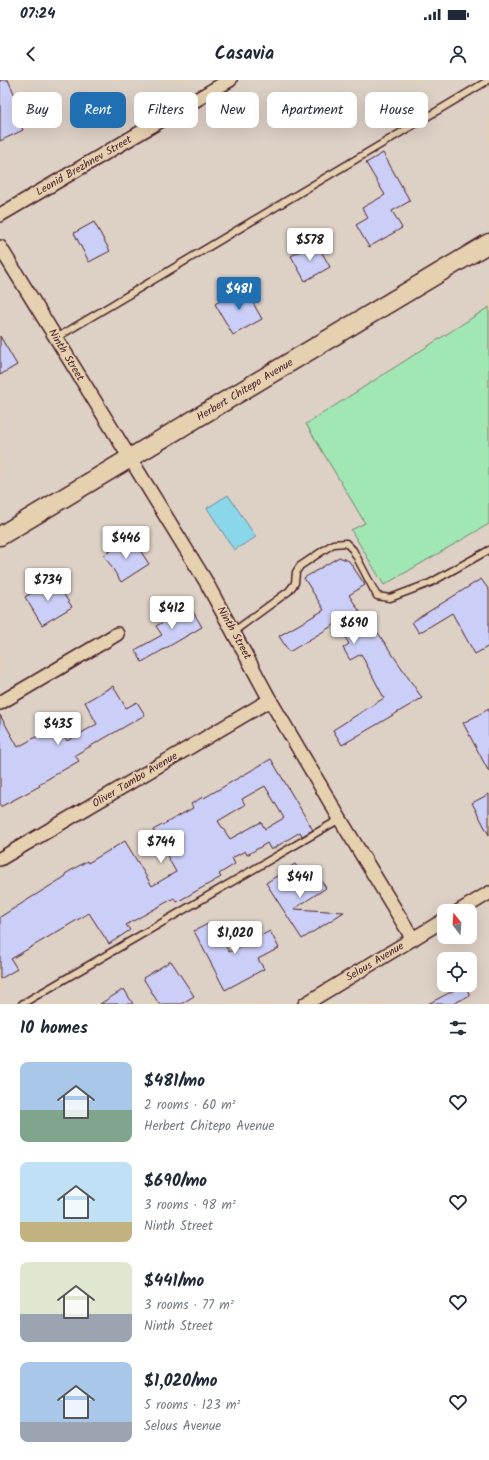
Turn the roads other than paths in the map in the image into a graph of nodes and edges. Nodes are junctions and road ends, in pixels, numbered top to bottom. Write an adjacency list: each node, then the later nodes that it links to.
1 (489, 80): 6 (lane)
2 (228, 81): 3 (street, Leonid Brezhnev Street)
3 (0, 215)
4 (489, 243): 7 (main road, Herbert Chitepo Avenue)
5 (0, 247): 6 (street, Ninth Street)
6 (56, 338): 7 (street, Ninth Street)
7 (130, 459): 8 (main road, Herbert Chitepo Avenue); 10 (street, Ninth Street)
8 (0, 536)
9 (489, 550): 10 (lane)
10 (233, 632): 12 (street, Ninth Street)
11 (117, 634): 13 (street)
12 (270, 700): 14 (street, Ninth Street); 15 (street, Oliver Tambo Avenue)
13 (0, 703)
14 (340, 819): 19 (street, Ninth Street); 20 (lane)
15 (0, 859)
16 (489, 893): 17 (street)
17 (471, 904)
18 (437, 924): 19 (street, Selous Avenue)
19 (413, 939): 21 (street, Selous Avenue)
20 (22, 1004)
21 (305, 1004)

